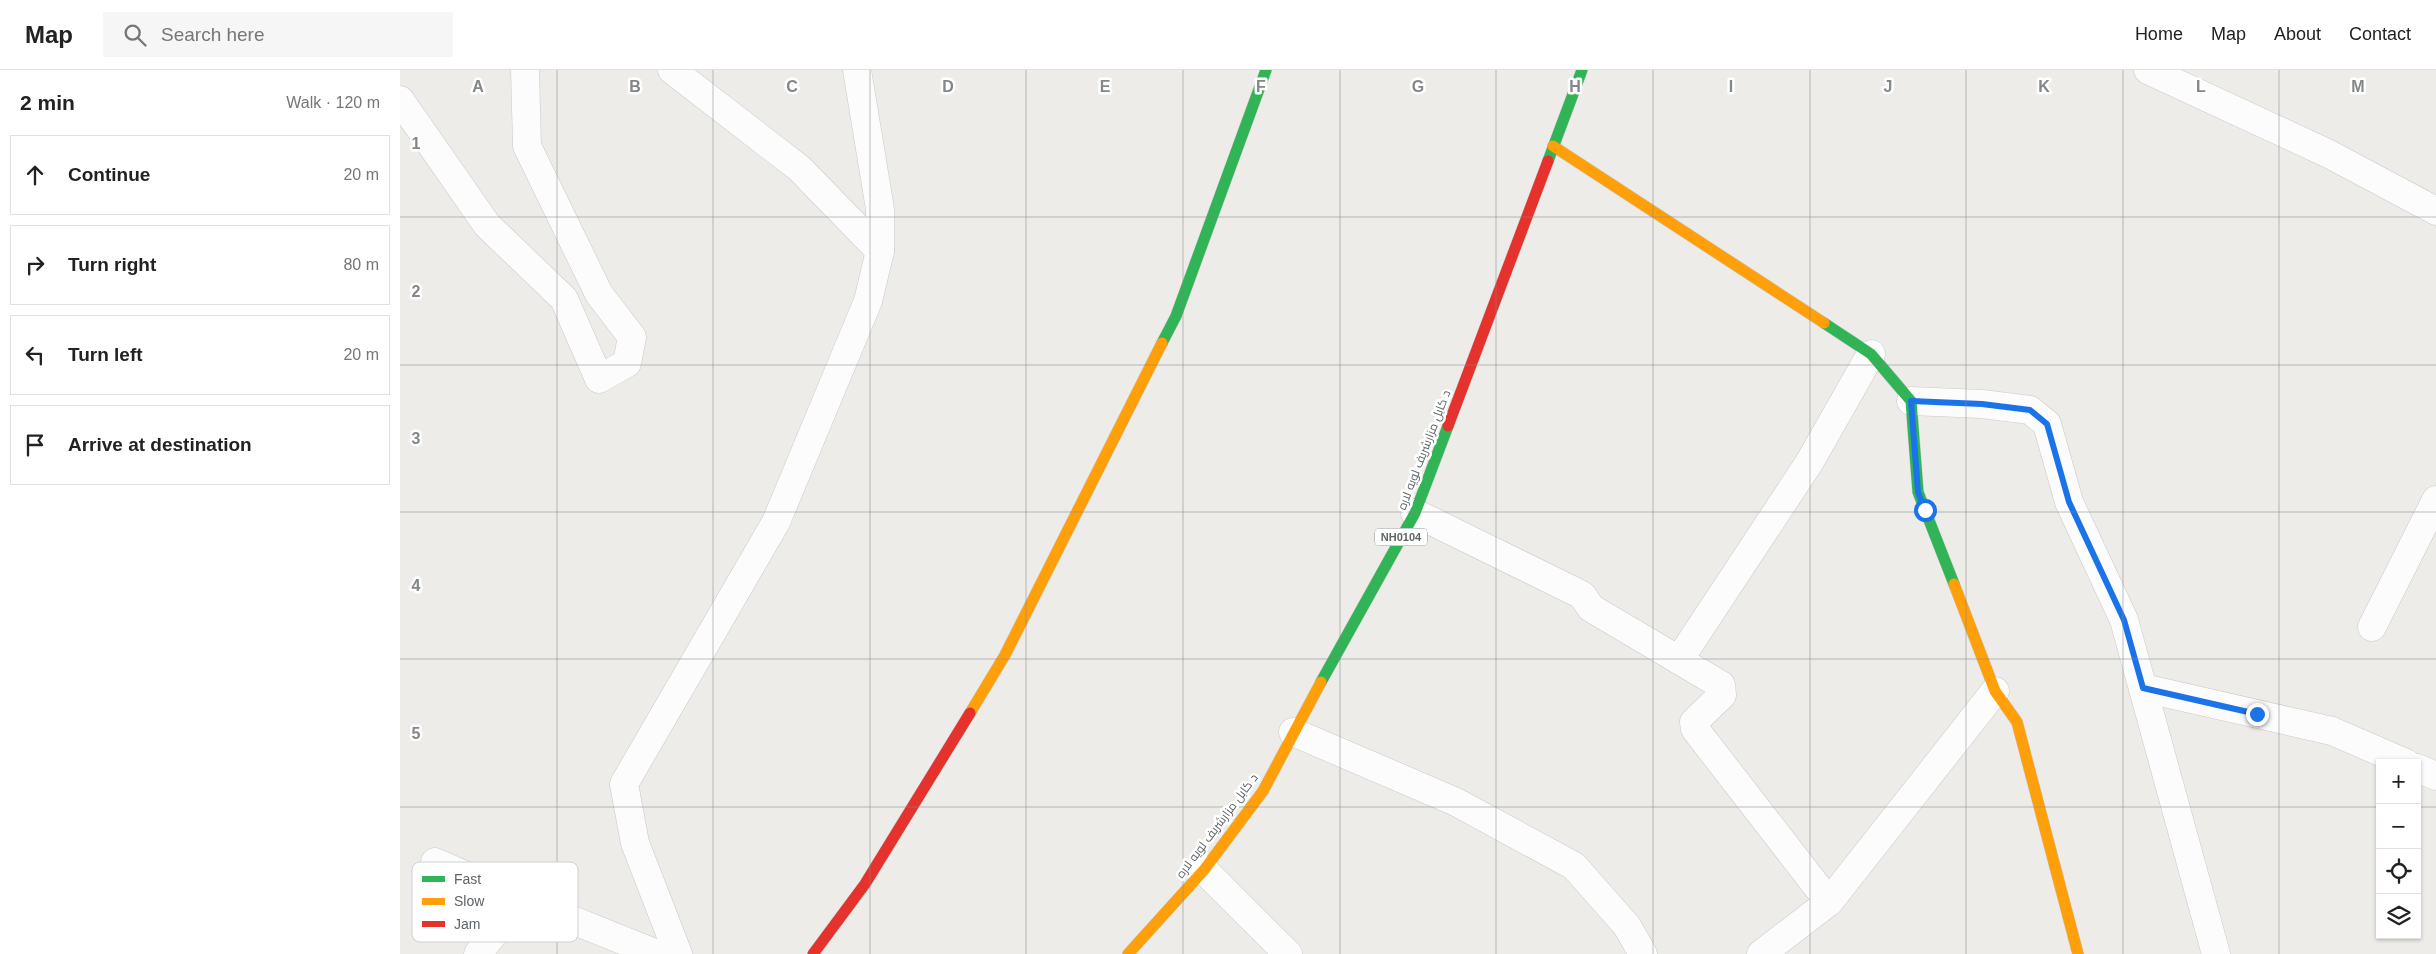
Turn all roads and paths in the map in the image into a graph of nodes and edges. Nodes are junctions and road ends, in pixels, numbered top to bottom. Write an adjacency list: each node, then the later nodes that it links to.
1 (525, 70): 7 (street)
2 (672, 70): 10 (street)
3 (857, 70): 10 (street)
4 (1266, 70): 30 (main road)
5 (1582, 70): 8 (main road, د کابل مزارشریف لویه لاره / NH0104)
6 (2148, 70): 9 (street)
7 (400, 100)
8 (1553, 146): 11 (main road); 14 (main road, د کابل مزارشریف لویه لاره / NH0104)
9 (2436, 211)
10 (880, 251): 29 (street)
11 (1872, 354): 12 (main road); 16 (street)
12 (1911, 401): 17 (street); 18 (main road)
13 (2436, 500): 15 (street)
14 (1415, 513): 16 (street); 19 (main road, د کابل مزارشریف لویه لاره / NH0104)
15 (2372, 627)
16 (1679, 660): 24 (street)
17 (2143, 688): 20 (street); 36 (street)
18 (1995, 691): 24 (street); 35 (main road)
19 (1293, 732): 23 (main road, د کابل مزارشریف لویه لاره / NH0104); 33 (street)
20 (2397, 759)
21 (2421, 770): 22 (street)
22 (2436, 776)
23 (1204, 870): 31 (main road, د کابل مزارشریف لویه لاره / NH0104); 32 (street)
24 (1829, 902): 34 (street)
25 (578, 922): 28 (street)
26 (487, 942): 27 (street)
27 (478, 954)
28 (657, 954)
29 (678, 954)
30 (813, 954)
31 (1128, 954)
32 (1288, 954)
33 (1644, 954)
34 (1761, 954)
35 (2078, 954)
36 (2216, 954)

